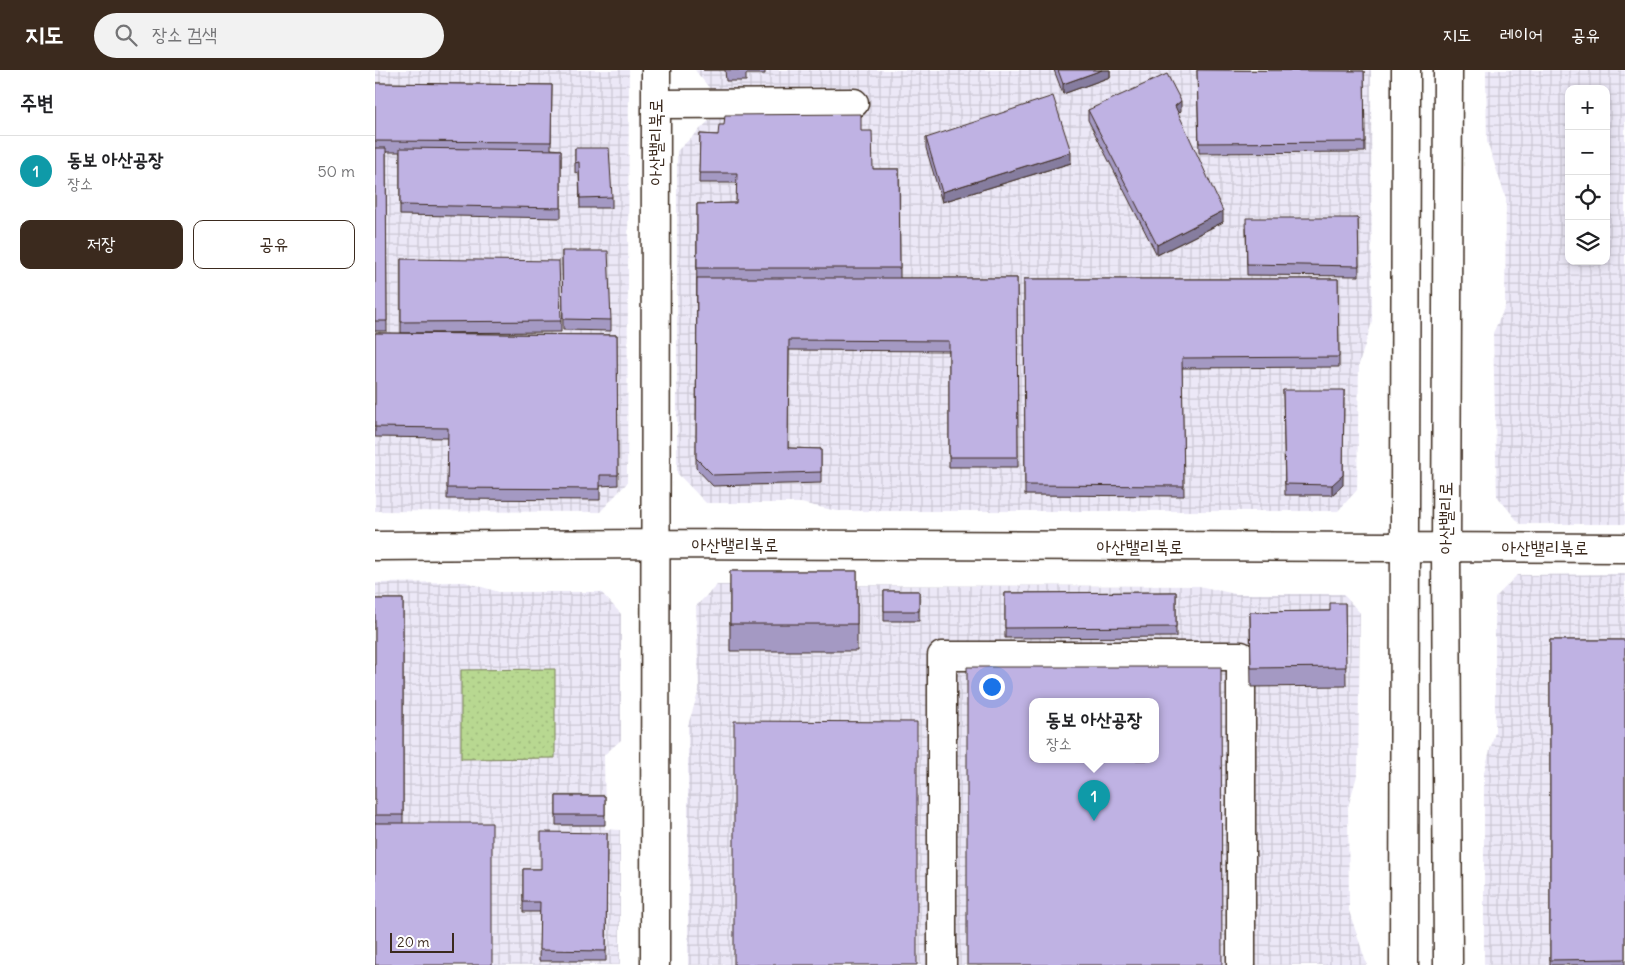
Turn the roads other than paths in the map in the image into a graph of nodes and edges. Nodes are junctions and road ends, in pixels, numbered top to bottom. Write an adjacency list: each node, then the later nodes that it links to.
1 (656, 70): 5 (street, 아산밸리북로)
2 (1406, 70): 8 (street)
3 (1448, 70): 9 (street, 아산밸리로)
4 (854, 103): 5 (street)
5 (656, 104): 6 (street, 아산밸리북로)
6 (655, 544): 7 (street, 아산밸리북로); 8 (street, 아산밸리북로); 11 (street)
7 (375, 546)
8 (1405, 548): 9 (street, 아산밸리북로); 14 (street)
9 (1446, 548): 10 (street, 아산밸리북로); 15 (street, 아산밸리로)
10 (1625, 548)
11 (655, 965)
12 (942, 965): 13 (street)
13 (1241, 965)
14 (1405, 965)
15 (1448, 965)

